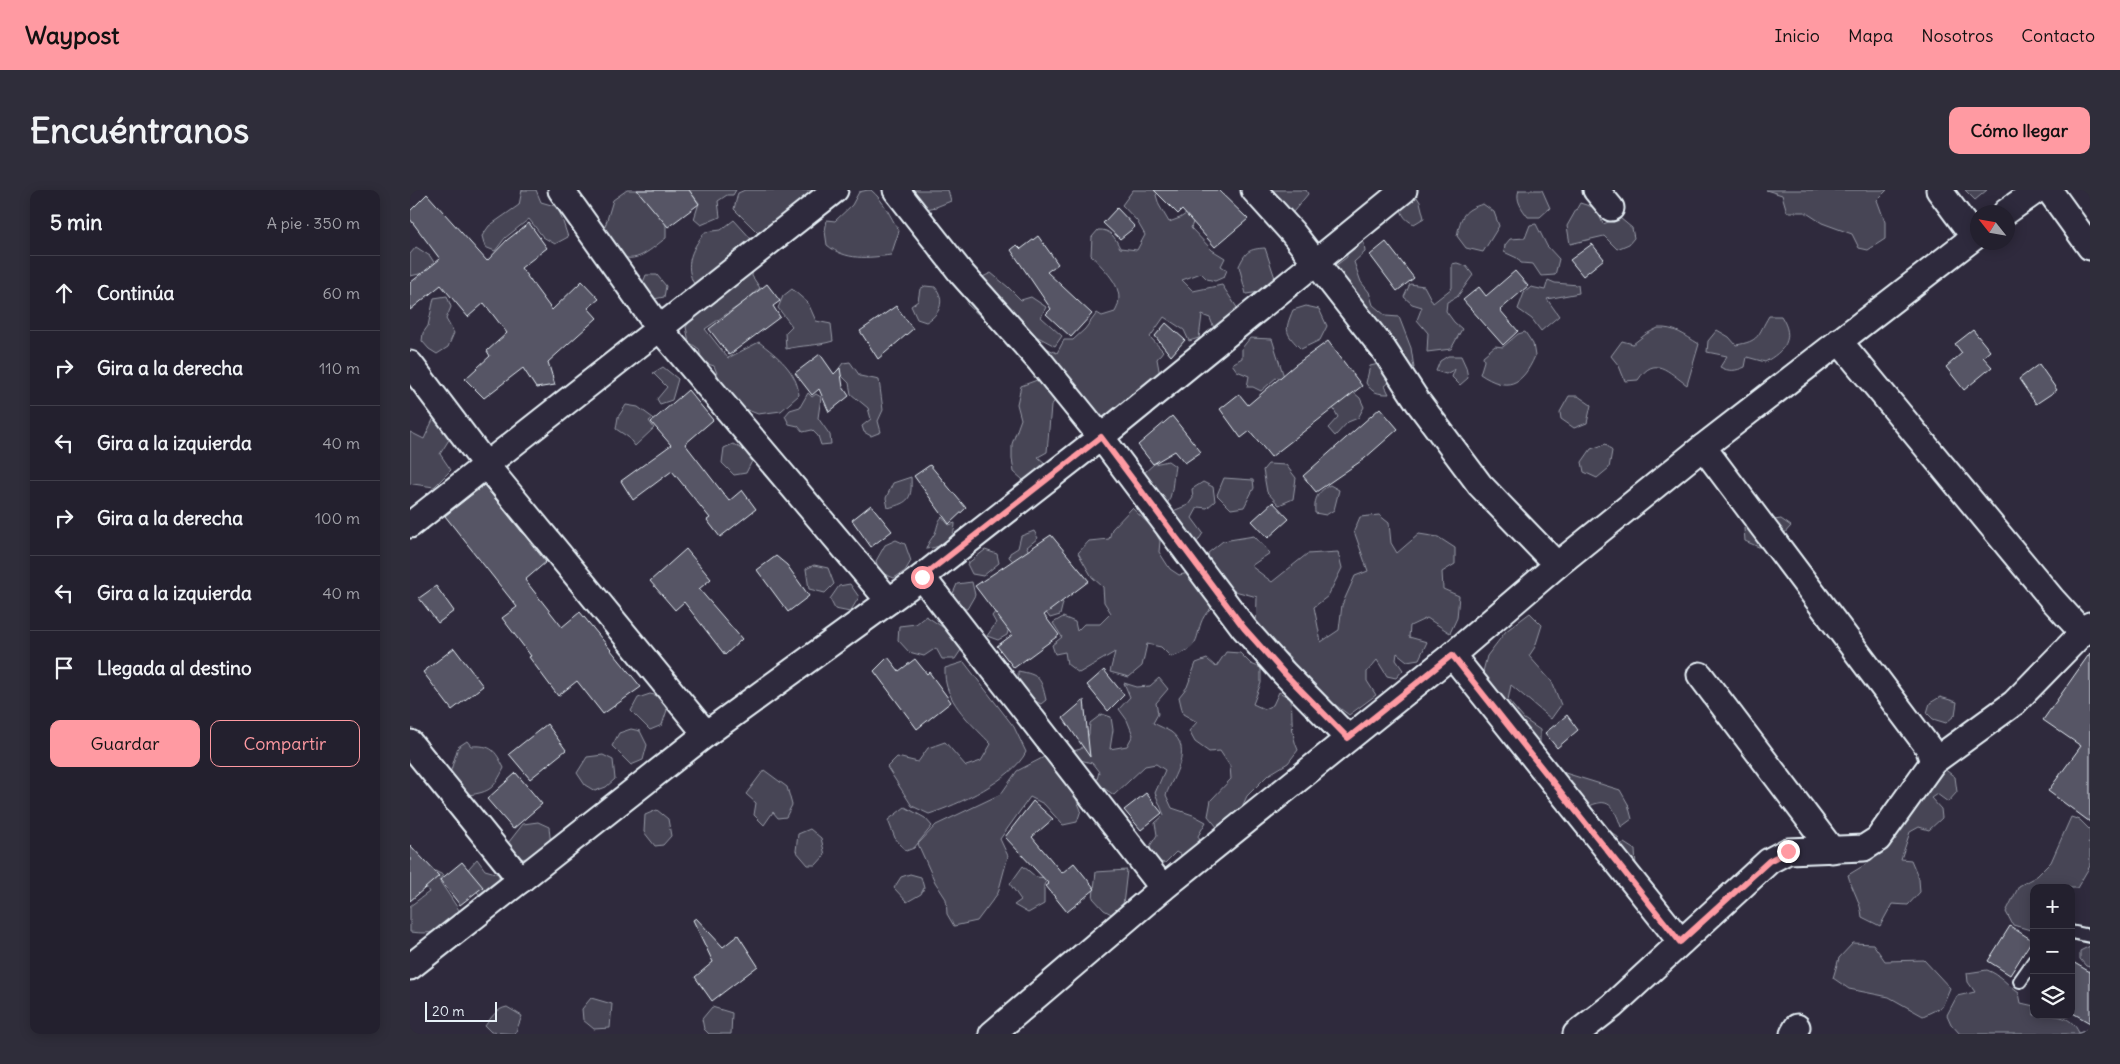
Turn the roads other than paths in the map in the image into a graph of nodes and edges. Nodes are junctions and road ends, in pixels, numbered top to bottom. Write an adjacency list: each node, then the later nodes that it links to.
1 (561, 190): 14 (street)
2 (835, 190): 14 (street)
3 (896, 190): 17 (street)
4 (1254, 190): 13 (street)
5 (1404, 190): 13 (street)
6 (1939, 190): 10 (street)
7 (2037, 190): 9 (street)
8 (2061, 194): 12 (street)
9 (2015, 206)
10 (1970, 229)
11 (1970, 241): 15 (street)
12 (2090, 247)
13 (1314, 262): 17 (street); 21 (street)
14 (659, 328): 19 (street); 23 (street)
15 (1839, 341): 18 (street); 24 (street)
16 (410, 364): 19 (street)
17 (1101, 437): 22 (street); 28 (street)
18 (1703, 447): 21 (street); 30 (street)
19 (486, 465): 20 (street); 27 (street)
20 (410, 524)
21 (1557, 565): 25 (street)
22 (922, 577): 23 (street); 33 (street)
23 (889, 601): 27 (street)
24 (2086, 629): 30 (street)
25 (1452, 655): 28 (street); 36 (street)
26 (1700, 674): 31 (street)
27 (706, 734): 32 (street)
28 (1348, 738): 33 (street)
29 (410, 743): 32 (street)
30 (1933, 762): 31 (street)
31 (1832, 850): 36 (street)
32 (521, 880): 37 (street)
33 (1163, 888): 41 (street)
34 (2075, 933): 35 (lane)
35 (2090, 936)
36 (1680, 942): 40 (street)
37 (410, 967)
38 (2030, 967): 39 (lane)
39 (2020, 981)
40 (1612, 1006): 42 (street); 43 (street)
41 (992, 1034)
42 (1576, 1034)
43 (1596, 1034)

